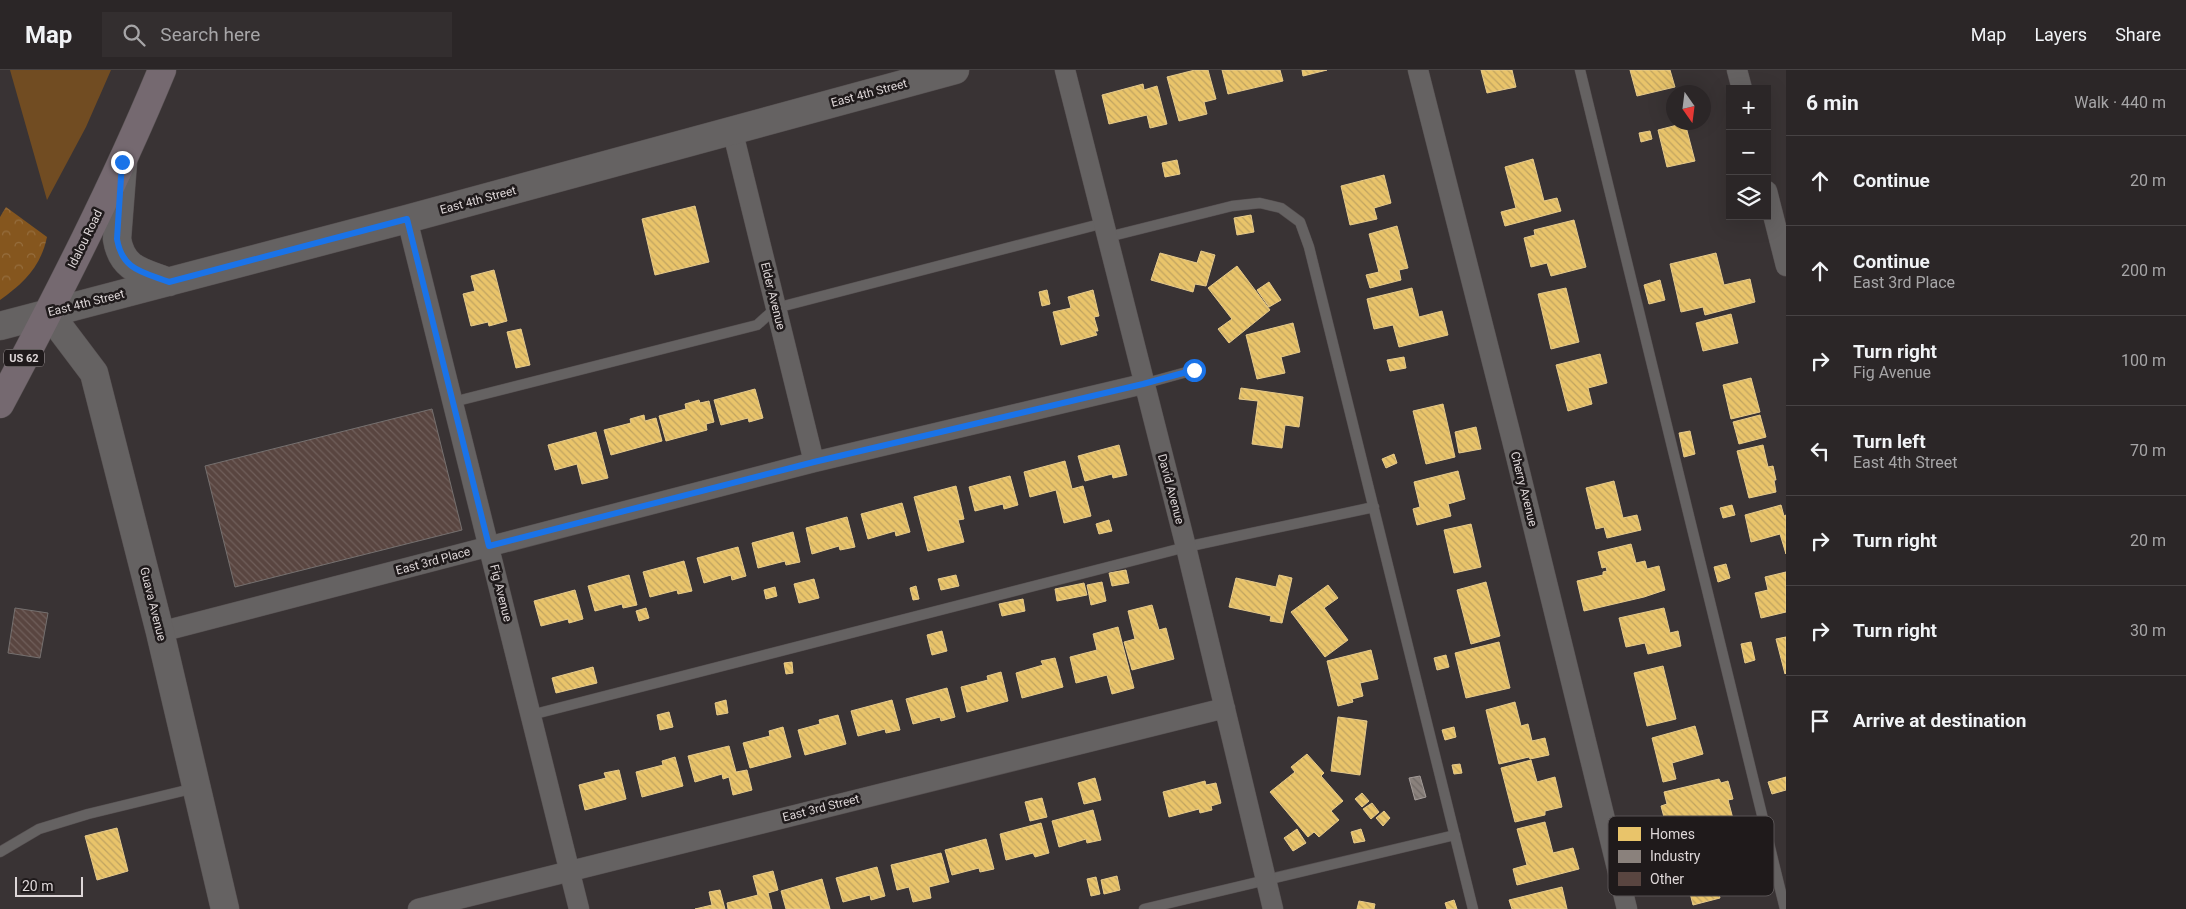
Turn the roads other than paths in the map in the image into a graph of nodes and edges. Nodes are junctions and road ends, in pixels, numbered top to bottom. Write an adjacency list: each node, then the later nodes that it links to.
1 (162, 70): 9 (main road, Idalou Road / US 62)
2 (955, 70): 8 (street, East 4th Street)
3 (1065, 70): 12 (street, David Avenue)
4 (1418, 70): 31 (street, Cherry Avenue)
5 (1580, 70): 30 (lane)
6 (1737, 70): 7 (street)
7 (1741, 85)
8 (732, 130): 11 (street, East 4th Street); 15 (street, Elder Avenue)
9 (122, 162): 14 (street); 16 (main road, Idalou Road / US 62)
10 (1771, 207): 13 (street)
11 (407, 219): 14 (street, East 4th Street); 20 (street, Fig Avenue)
12 (1106, 230): 15 (lane); 19 (street, David Avenue); 23 (lane)
13 (1786, 266)
14 (169, 282): 16 (street, East 4th Street)
15 (776, 308): 20 (lane); 22 (street, Elder Avenue)
16 (48, 312): 17 (street, East 4th Street); 21 (main road, Idalou Road / US 62); 26 (street, Guava Avenue)
17 (0, 326)
18 (1194, 370): 19 (lane)
19 (1143, 384): 22 (street, East 3rd Place); 25 (street, David Avenue)
20 (453, 402): 24 (street, Fig Avenue)
21 (0, 404)
22 (814, 462): 24 (street, East 3rd Place)
23 (1374, 507): 25 (lane); 32 (lane)
24 (489, 546): 26 (street, East 3rd Place); 28 (street, Fig Avenue)
25 (1186, 547): 27 (street, David Avenue); 28 (lane)
26 (160, 632): 29 (street, Guava Avenue)
27 (1225, 708): 35 (street, East 3rd Street); 36 (street, David Avenue)
28 (531, 715): 35 (street, Fig Avenue)
29 (196, 788): 33 (lane); 38 (street, Guava Avenue)
30 (1762, 816)
31 (1608, 832)
32 (1455, 834): 36 (lane); 43 (lane)
33 (0, 852)
34 (1774, 864): 45 (lane)
35 (570, 871): 39 (street, East 3rd Street); 40 (street, Fig Avenue)
36 (1265, 879): 41 (lane); 42 (street, David Avenue)
37 (1624, 896): 44 (street, Cherry Avenue)
38 (226, 909)
39 (418, 909)
40 (579, 909)
41 (1144, 909)
42 (1273, 909)
43 (1473, 909)
44 (1627, 909)
45 (1785, 909)

